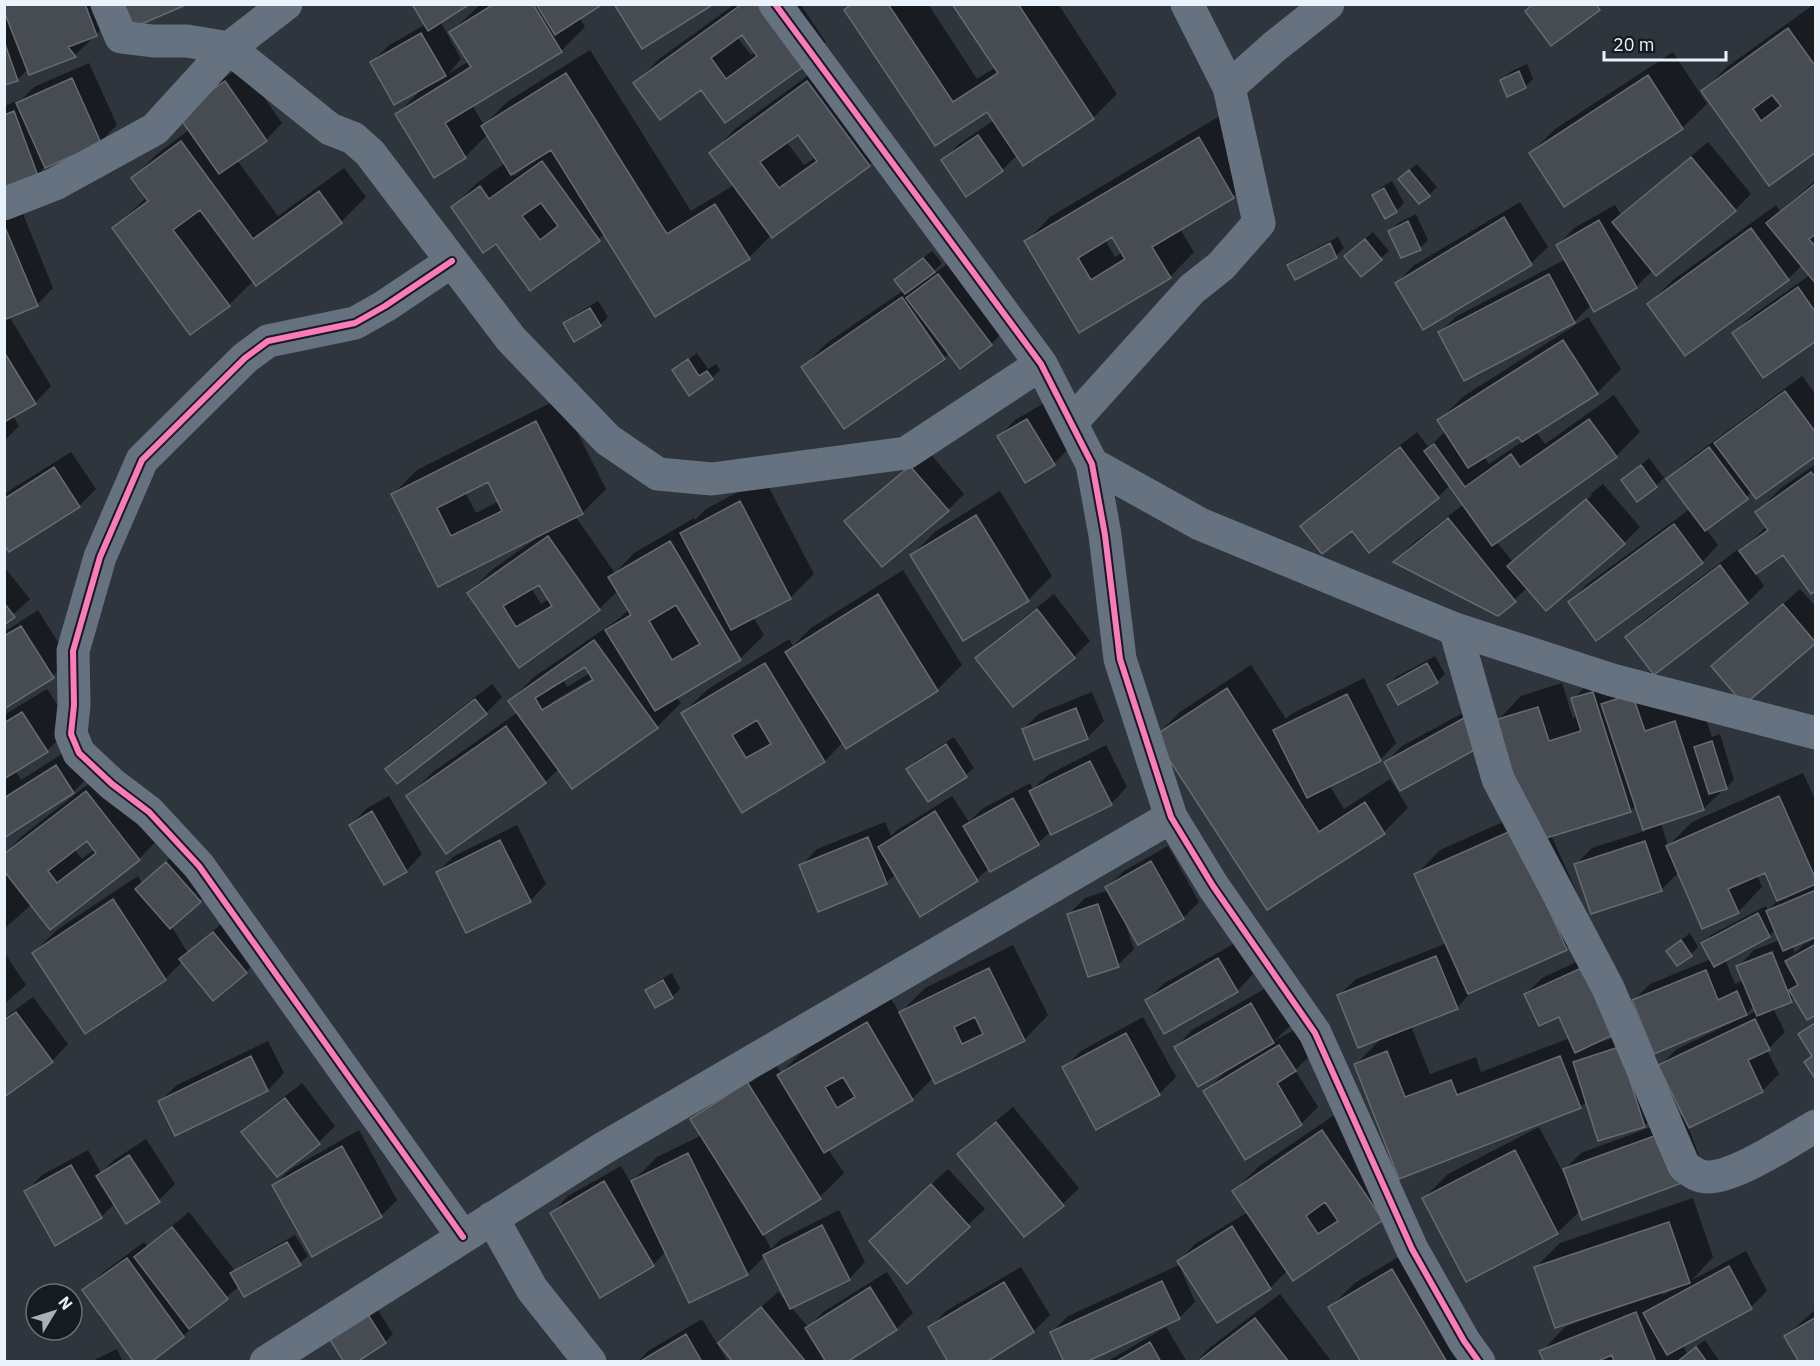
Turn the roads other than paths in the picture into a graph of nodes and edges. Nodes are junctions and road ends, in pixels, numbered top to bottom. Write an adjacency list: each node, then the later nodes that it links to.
1 (107, 4): 6 (street)
2 (286, 4): 6 (street)
3 (775, 4): 10 (street)
4 (1187, 4): 7 (street)
5 (1328, 4): 7 (street)
6 (229, 48): 8 (street); 9 (street)
7 (1229, 87): 11 (street)
8 (4, 204)
9 (452, 261): 10 (street); 18 (street)
10 (1041, 364): 11 (street)
11 (1072, 422): 12 (street)
12 (1092, 464): 13 (street); 15 (street)
13 (1455, 629): 14 (street); 16 (street)
14 (1815, 733)
15 (1171, 817): 17 (street); 21 (street)
16 (1815, 1126)
17 (492, 1218): 18 (street); 20 (street)
18 (463, 1237): 19 (street)
19 (266, 1362)
20 (590, 1362)
21 (1479, 1362)

